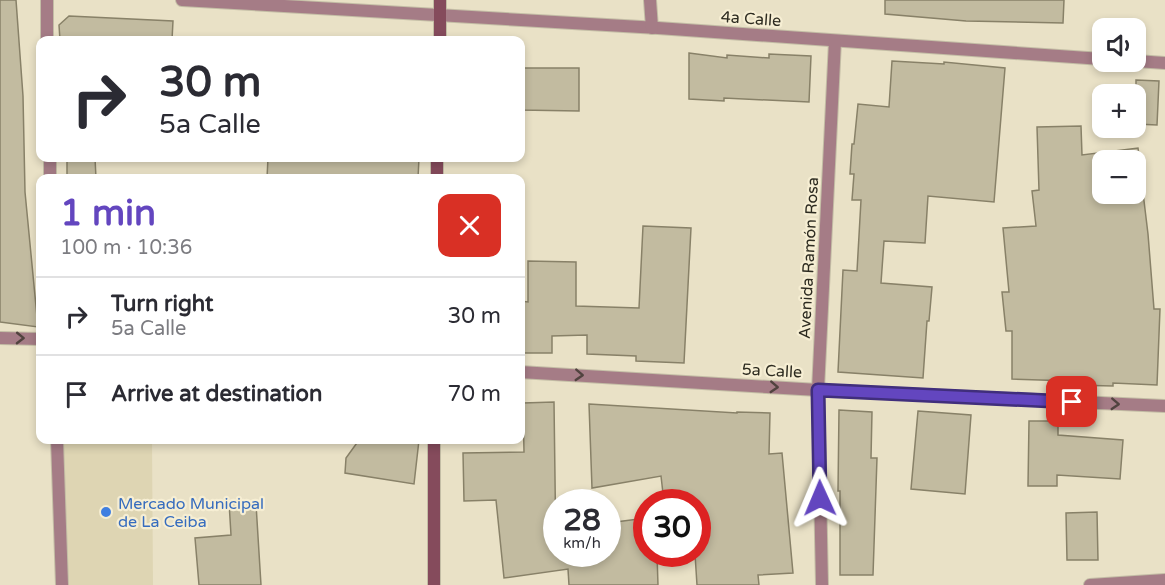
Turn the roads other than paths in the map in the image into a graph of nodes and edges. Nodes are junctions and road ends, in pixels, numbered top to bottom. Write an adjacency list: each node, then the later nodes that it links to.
1 (47, 0): 7 (street)
2 (182, 0): 5 (street, 4a Calle)
3 (440, 0): 5 (street)
4 (650, 0): 6 (street)
5 (440, 14): 6 (street, 4a Calle); 8 (street)
6 (652, 28): 9 (street, 4a Calle)
7 (48, 36)
8 (440, 36)
9 (835, 41): 10 (street, 4a Calle); 16 (street, Avenida Ramón Rosa)
10 (1092, 58)
11 (1146, 62): 12 (street)
12 (1165, 63)
13 (0, 338): 14 (street, one-way to 14)
14 (36, 339)
15 (525, 372): 16 (street, 5a Calle, one-way to 16)
16 (818, 390): 17 (street, 5a Calle, one-way to 17); 23 (street, Avenida Ramón Rosa)
17 (1165, 406)
18 (57, 444): 21 (street)
19 (434, 444): 22 (street)
20 (1165, 580): 24 (street)
21 (62, 585)
22 (434, 585)
23 (822, 585)
24 (1090, 585)

